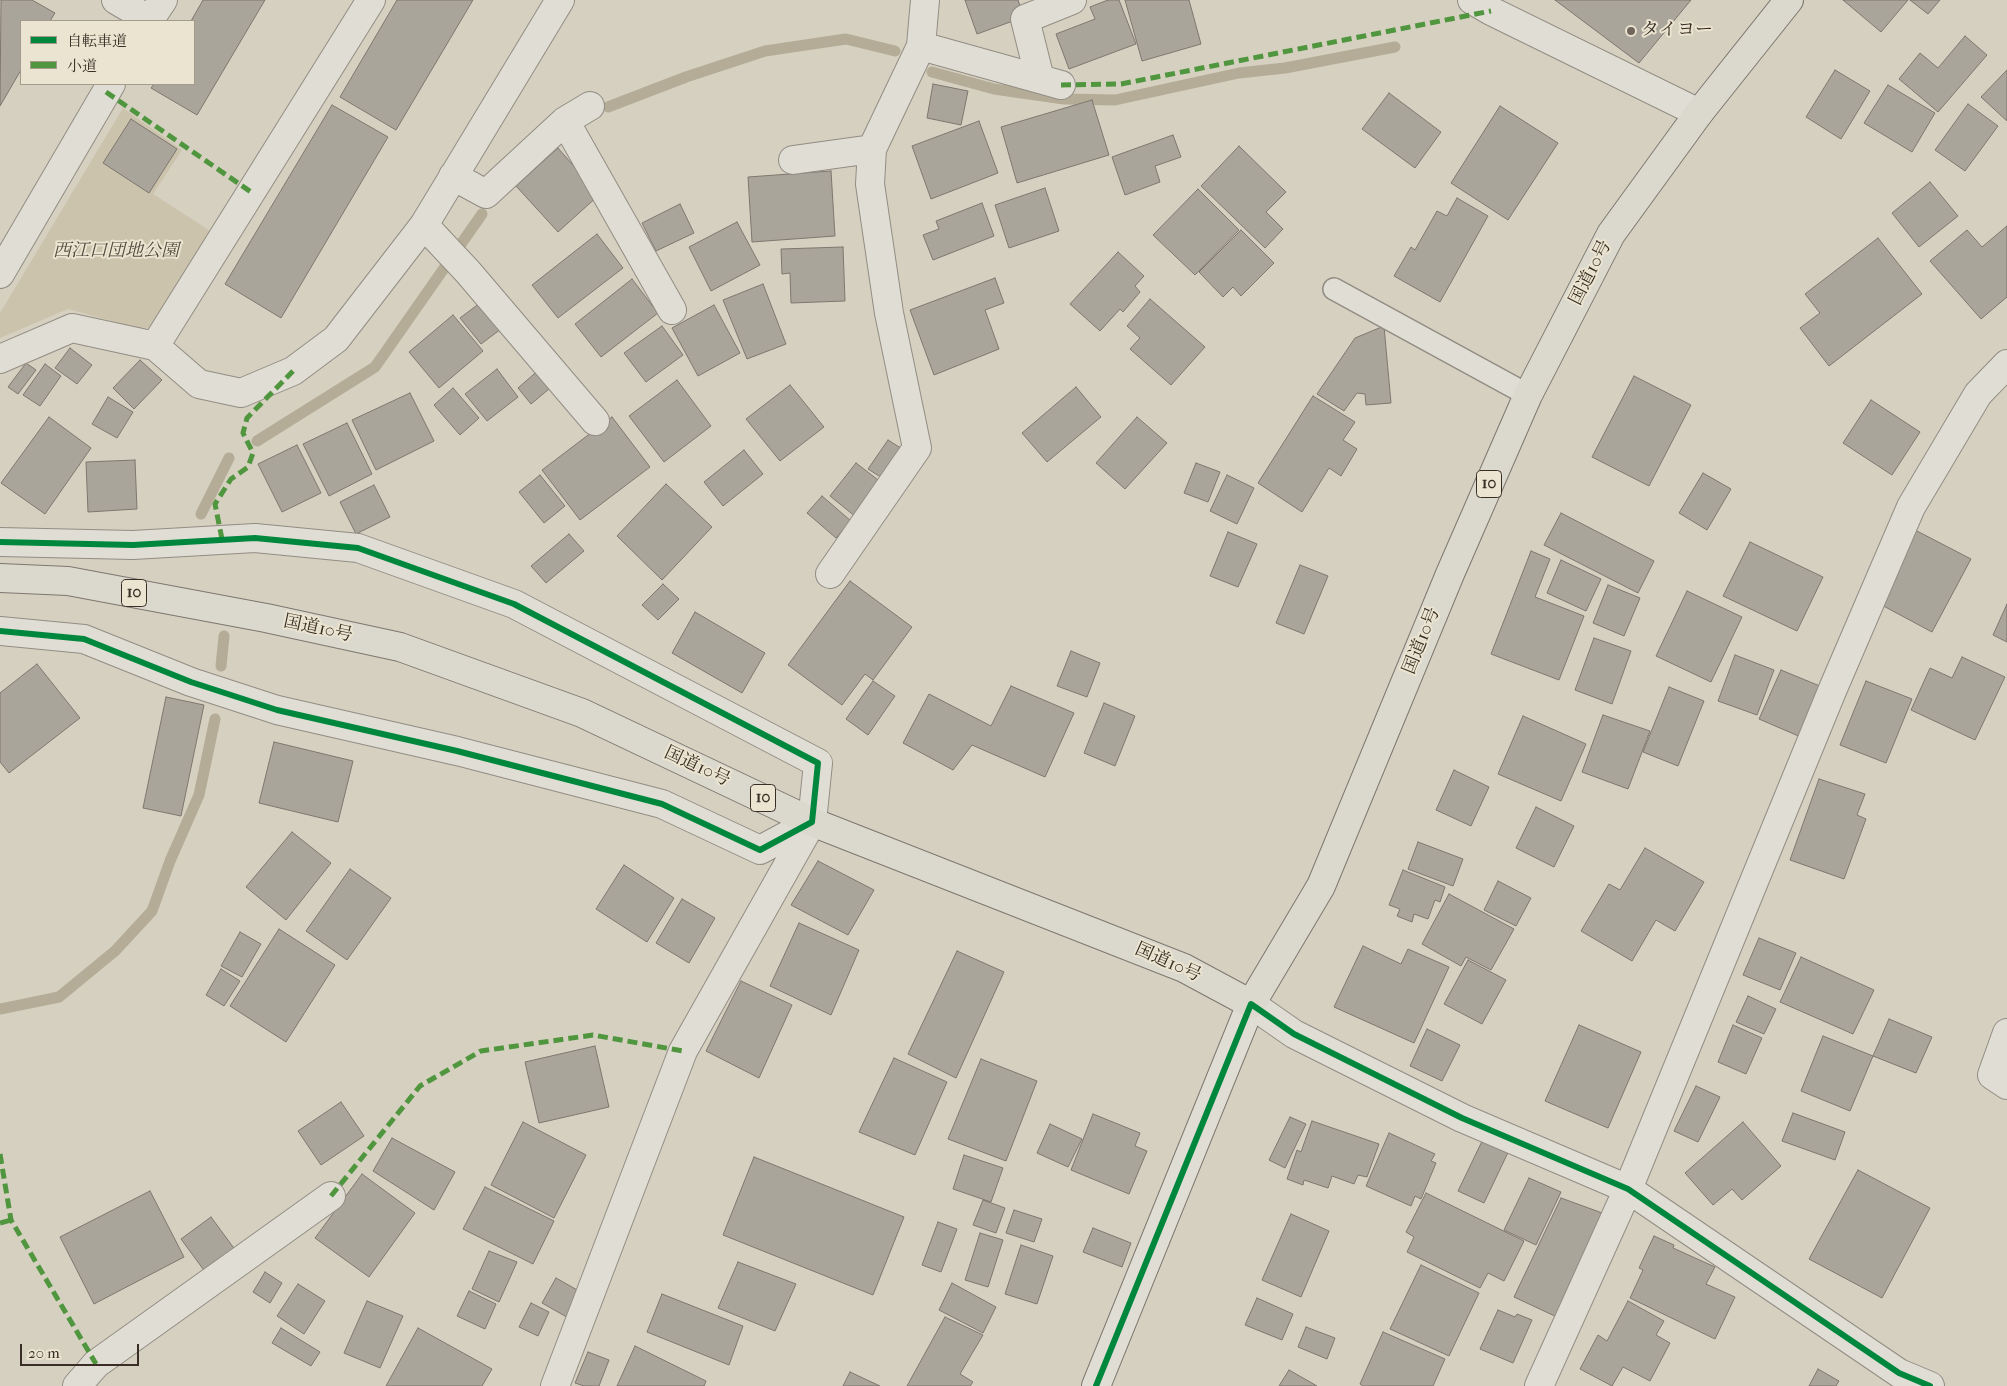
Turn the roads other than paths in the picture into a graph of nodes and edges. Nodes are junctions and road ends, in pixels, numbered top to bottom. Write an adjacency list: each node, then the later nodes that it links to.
1 (116, 0): 8 (street)
2 (371, 0): 21 (street)
3 (560, 0): 16 (street)
4 (925, 0): 9 (street)
5 (1072, 0): 9 (street)
6 (1472, 0): 12 (street)
7 (1789, 0): 12 (highway, 国道10号 / 10)
8 (154, 14)
9 (921, 46): 14 (street)
10 (110, 85): 18 (street)
11 (590, 106): 13 (street)
12 (1698, 113): 24 (highway, 国道10号 / 10)
13 (565, 121): 16 (street); 20 (street)
14 (872, 149): 15 (street); 27 (street)
15 (794, 160)
16 (453, 176): 17 (street)
17 (424, 225): 21 (street); 25 (street)
18 (0, 274)
19 (1334, 289): 24 (lane)
20 (672, 310)
21 (155, 346): 22 (street)
22 (0, 359)
23 (2007, 364): 34 (street)
24 (1528, 395): 31 (highway, 国道10号 / 10)
25 (595, 421)
26 (0, 542): 30 (street)
27 (830, 574)
28 (0, 578): 30 (highway, 国道10号 / 10)
29 (0, 631): 30 (street)
30 (812, 822): 31 (highway, 国道10号 / 10); 37 (street)
31 (1251, 1004): 34 (street); 38 (street)
32 (2007, 1033): 33 (street)
33 (2007, 1085)
34 (1628, 1189): 39 (street); 40 (street)
35 (331, 1196): 36 (street)
36 (76, 1386)
37 (555, 1386)
38 (1096, 1386)
39 (1539, 1386)
40 (1930, 1386)

